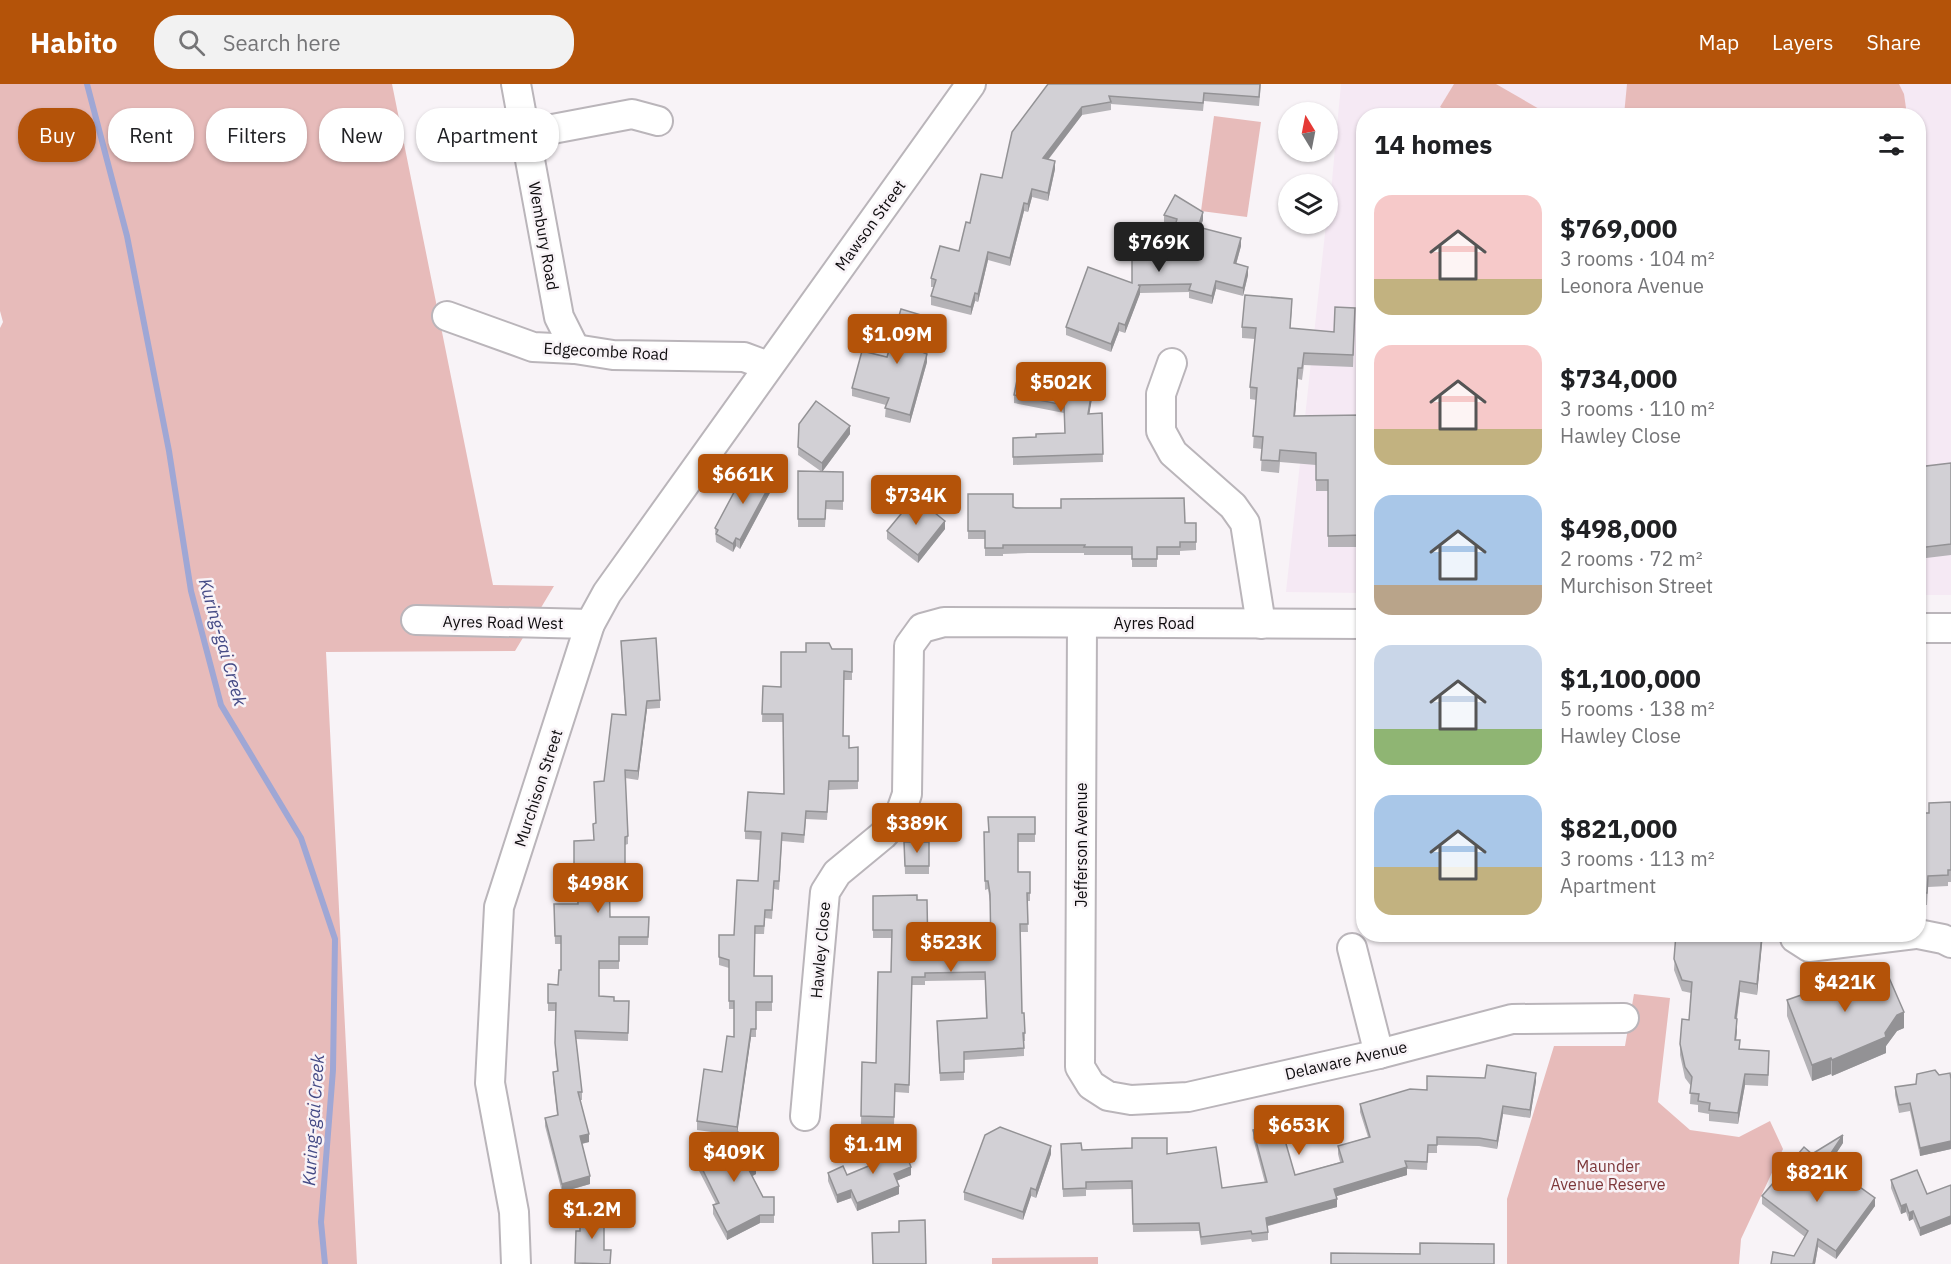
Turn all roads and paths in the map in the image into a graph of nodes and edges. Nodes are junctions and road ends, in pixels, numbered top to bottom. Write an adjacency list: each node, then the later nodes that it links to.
1 (516, 84): 3 (street, Wembury Road)
2 (971, 84): 10 (street, Mawson Street)
3 (521, 108)
4 (658, 121): 5 (street)
5 (559, 128)
6 (531, 162): 8 (street, Wembury Road)
7 (447, 316): 8 (street, Edgecombe Road)
8 (575, 349): 10 (street, Edgecombe Road)
9 (1172, 363): 15 (street)
10 (768, 366): 14 (street, Murchison Street)
11 (416, 620): 14 (street, Ayres Road West)
12 (944, 622): 13 (street, Ayres Road); 27 (street, Hawley Close)
13 (1082, 623): 15 (street, Ayres Road); 26 (street, Jefferson Avenue)
14 (590, 624): 28 (street, Murchison Street)
15 (1261, 624): 16 (street, Ayres Road)
16 (1356, 624)
17 (1926, 628): 18 (street)
18 (1951, 628)
19 (1926, 936): 22 (street)
20 (1801, 942): 21 (street)
21 (1851, 942)
22 (1951, 943)
23 (1352, 948): 25 (street)
24 (1624, 1018): 25 (street, Delaware Avenue)
25 (1379, 1054): 26 (street, Delaware Avenue)
26 (1080, 1067)
27 (805, 1116)
28 (516, 1264)

